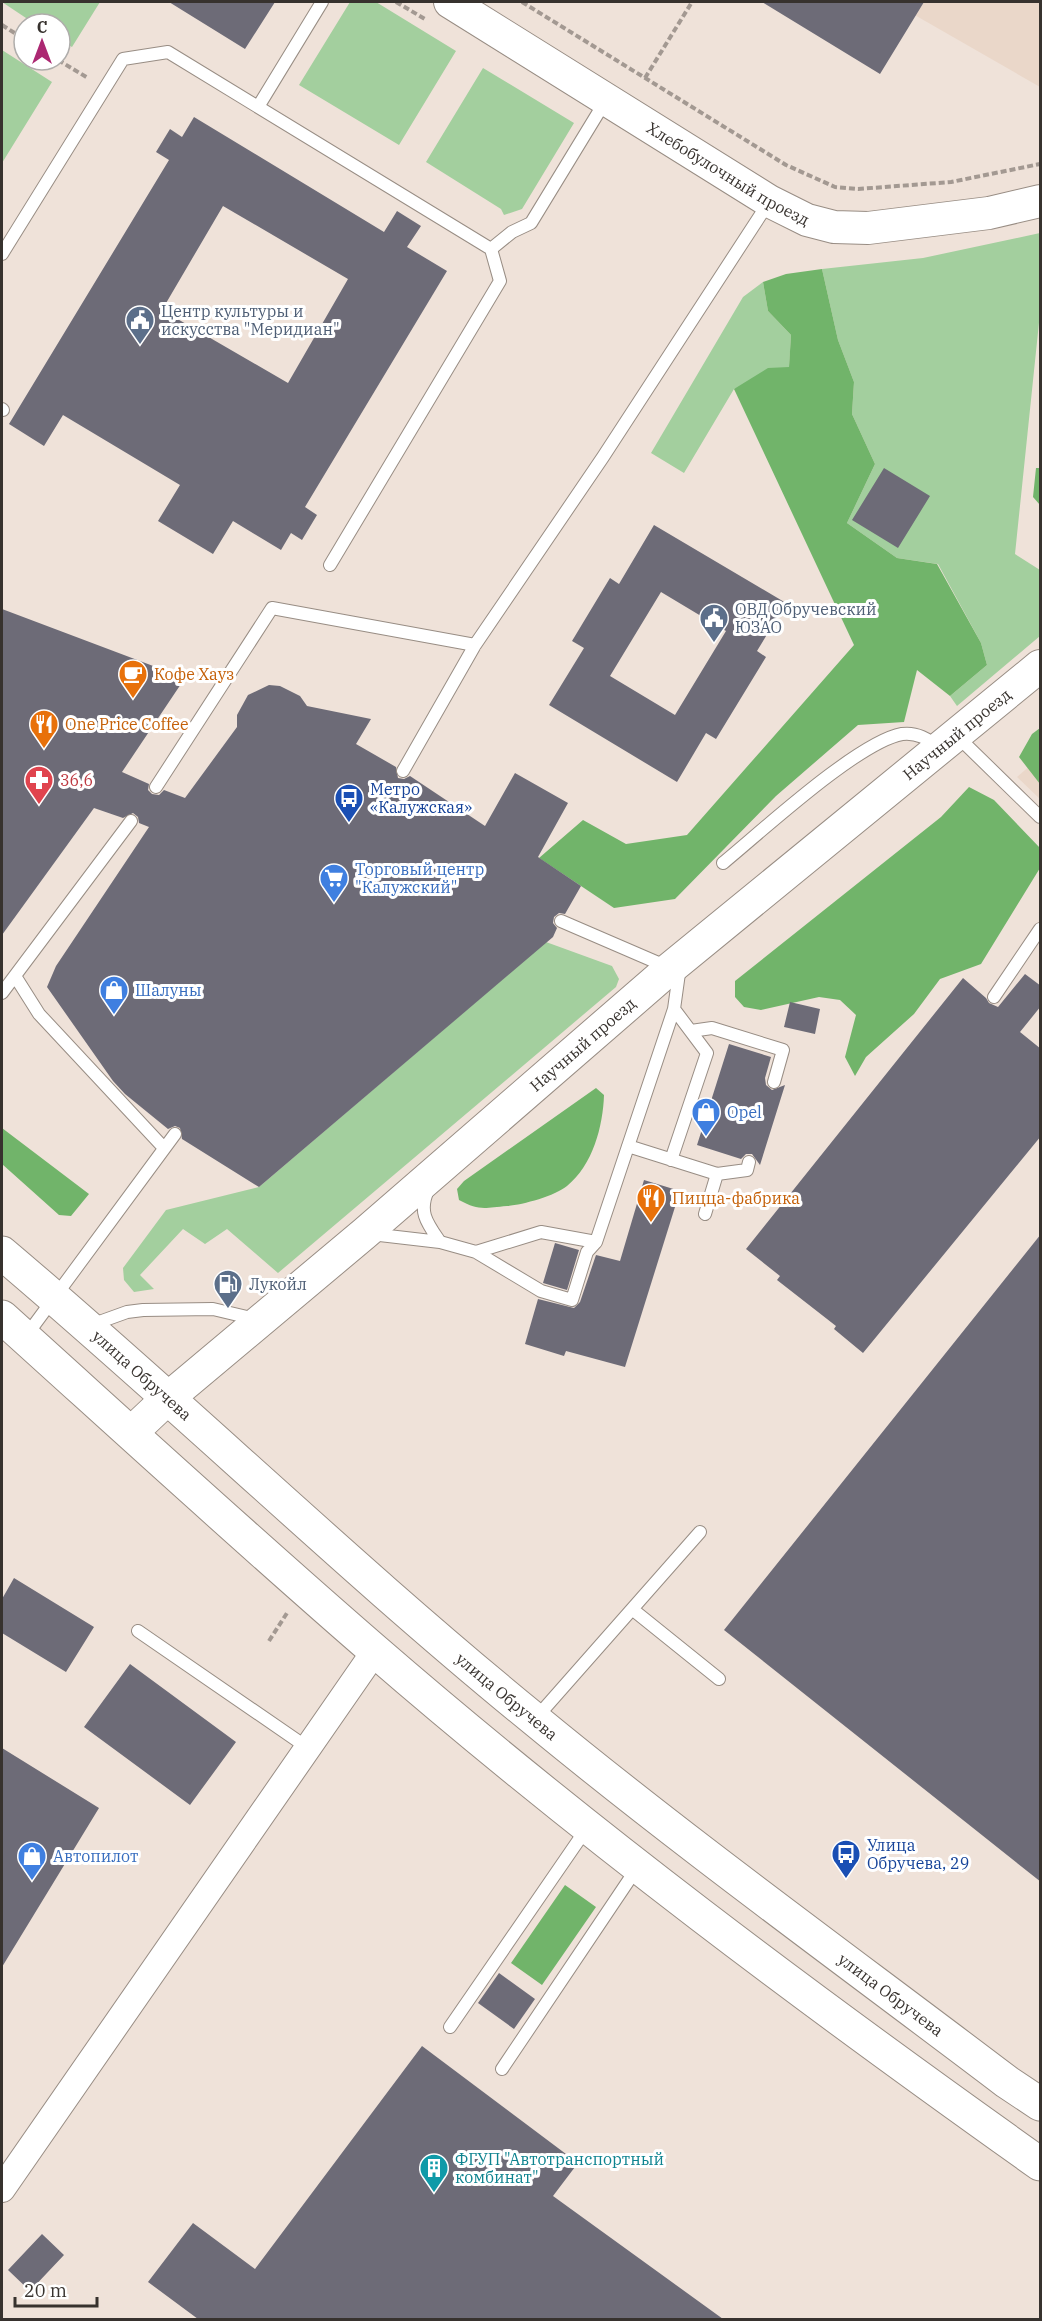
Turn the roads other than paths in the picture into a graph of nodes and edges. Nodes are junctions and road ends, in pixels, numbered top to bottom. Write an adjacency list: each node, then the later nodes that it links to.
1 (322, 2): 4 (lane)
2 (450, 2): 3 (street, Хлебобулочный проезд)
3 (606, 99): 5 (street, Хлебобулочный проезд); 7 (lane)
4 (258, 107): 7 (lane); 8 (lane)
5 (769, 201): 6 (street, Хлебобулочный проезд); 10 (lane)
6 (1041, 201)
7 (492, 249): 9 (lane)
8 (2, 254)
9 (330, 566)
10 (475, 645): 13 (lane); 14 (lane)
11 (1041, 666): 12 (street, Научный проезд)
12 (948, 741): 15 (lane); 17 (lane); 20 (street, Научный проезд)
13 (403, 771)
14 (156, 786)
15 (1041, 817)
16 (132, 821): 21 (lane)
17 (723, 863)
18 (561, 921): 20 (lane)
19 (1041, 929): 23 (lane)
20 (674, 965): 24 (lane); 32 (street, Научный проезд)
21 (15, 976): 22 (lane); 29 (lane)
22 (2, 993)
23 (994, 997)
24 (674, 1009): 25 (lane); 28 (lane)
25 (691, 1031): 26 (lane); 30 (lane)
26 (774, 1082)
27 (175, 1134): 29 (lane)
28 (628, 1146): 30 (lane); 37 (lane)
29 (164, 1148): 40 (lane)
30 (671, 1160): 33 (lane)
31 (749, 1161): 33 (lane)
32 (435, 1172): 35 (street, Научный проезд); 36 (lane)
33 (717, 1174): 34 (lane)
34 (705, 1214)
35 (365, 1233): 36 (lane); 41 (street, Научный проезд)
36 (440, 1242): 38 (lane)
37 (596, 1242): 38 (lane); 38 (lane)
38 (476, 1252)
39 (2, 1253): 40 (main road, улица Обручева)
40 (55, 1298): 42 (main road, улица Обручева); 43 (lane)
41 (262, 1321): 42 (lane); 44 (street, Научный проезд)
42 (87, 1326): 44 (main road, улица Обручева)
43 (13, 1328): 45 (main road)
44 (167, 1399): 45 (street, Научный проезд); 51 (main road, улица Обручева)
45 (131, 1433): 49 (main road)
46 (700, 1532): 47 (lane)
47 (632, 1609): 50 (lane); 51 (lane)
48 (138, 1631): 52 (lane)
49 (375, 1651): 52 (street); 53 (main road)
50 (719, 1679)
51 (534, 1720): 57 (main road, улица Обручева)
52 (309, 1748): 59 (street)
53 (588, 1827): 54 (main road); 55 (lane)
54 (638, 1866): 56 (lane); 58 (main road)
55 (450, 2027)
56 (502, 2069)
57 (1041, 2104)
58 (1041, 2164)
59 (2, 2189)

